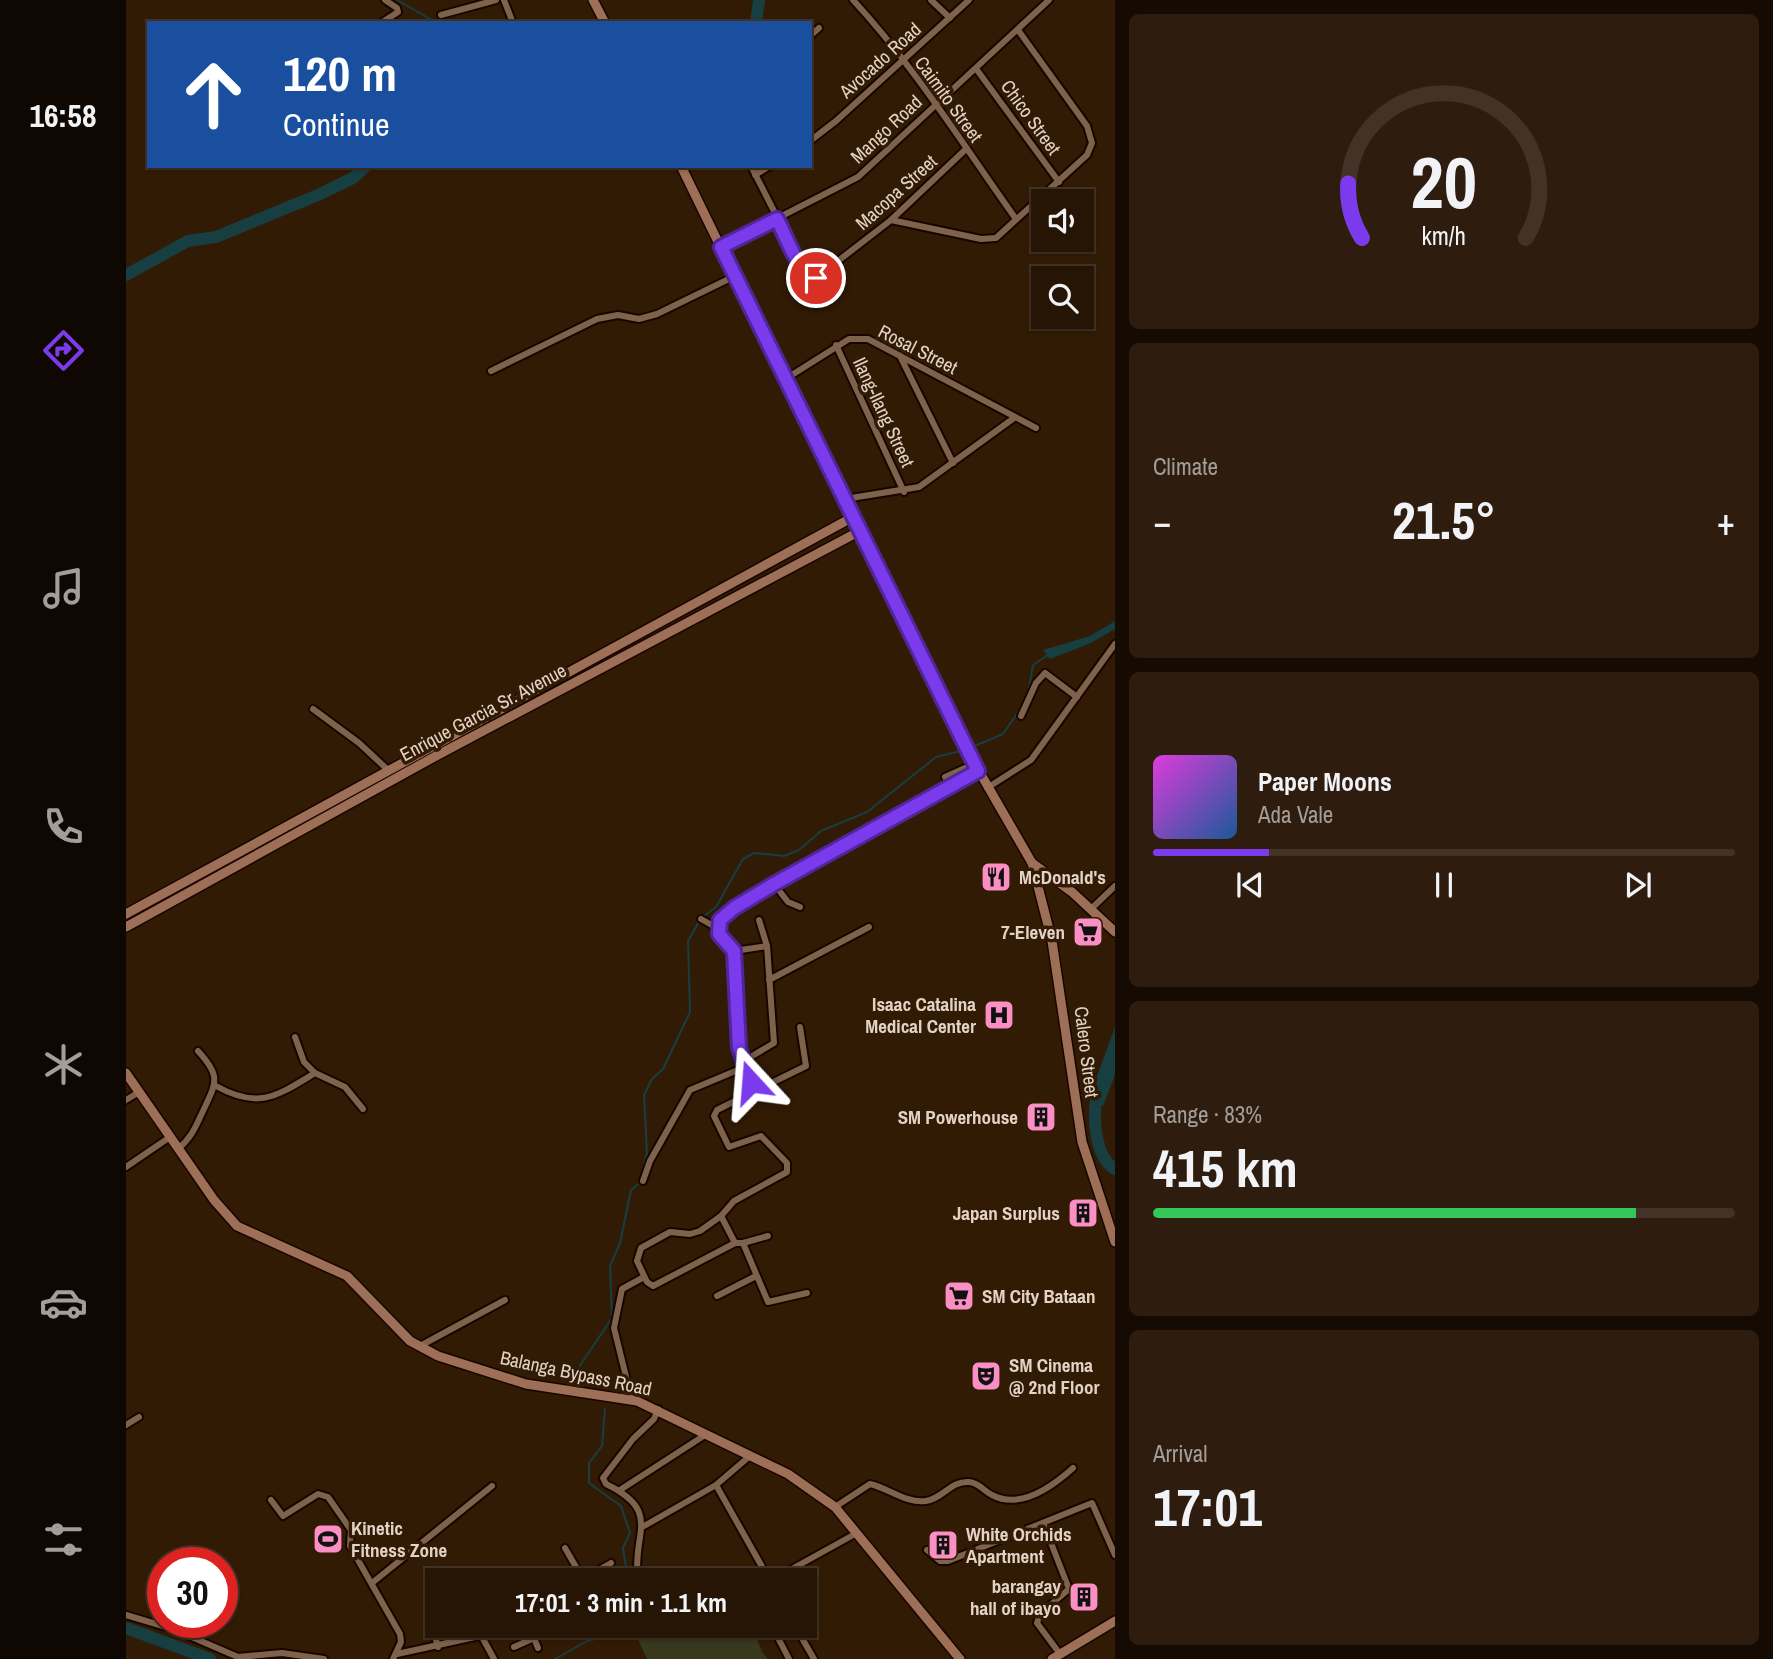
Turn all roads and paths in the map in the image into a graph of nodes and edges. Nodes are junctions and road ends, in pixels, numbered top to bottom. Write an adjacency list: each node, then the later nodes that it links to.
1 (385, 0): 11 (street)
2 (496, 0): 9 (street)
3 (504, 0): 12 (street)
4 (593, 0): 13 (main road)
5 (853, 0): 17 (street, Caimito Street)
6 (931, 0): 10 (street)
7 (969, 0): 10 (street, Avocado Road)
8 (1049, 0): 15 (street, Mango Road)
9 (442, 15)
10 (950, 18): 17 (street, Avocado Road)
11 (384, 21)
12 (512, 21)
13 (604, 21)
14 (819, 28): 16 (street)
15 (1018, 30): 18 (street, Mango Road); 26 (street)
16 (812, 34)
17 (902, 60): 19 (street, Caimito Street); 20 (street, Avocado Road)
18 (977, 70): 19 (street, Mango Road); 26 (street, Chico Street)
19 (936, 103): 21 (street, Caimito Street); 27 (street, Mango Road)
20 (812, 139)
21 (966, 149): 28 (street, Caimito Street); 29 (street, Macopa Street)
22 (682, 168): 30 (main road)
23 (752, 168): 25 (street, Macopa Street)
24 (767, 168): 25 (street)
25 (755, 175): 27 (street, Macopa Street)
26 (1059, 182): 28 (street)
27 (777, 219): 29 (street, Macopa Street); 30 (street, Mango Road)
28 (1016, 219): 29 (street)
29 (891, 220)
30 (721, 247): 31 (main road)
31 (735, 276): 34 (street); 35 (main road)
32 (836, 345): 33 (street, Rosal Street); 35 (street, Rosal Street); 39 (street, Ilang-Ilang Street)
33 (900, 356): 36 (street, Rosal Street); 38 (street)
34 (491, 371)
35 (787, 378): 40 (main road)
36 (1014, 418): 37 (street, Rosal Street); 38 (street)
37 (1036, 428)
38 (953, 463): 39 (street)
39 (904, 492): 40 (street)
40 (845, 499): 41 (main road)
41 (853, 517): 42 (main road); 47 (main road, Enrique Garcia Sr. Avenue)
42 (860, 531): 48 (main road, Enrique Garcia Sr. Avenue); 49 (main road)
43 (1115, 644): 44 (street)
44 (1077, 697): 46 (street); 52 (street)
45 (313, 709): 50 (street)
46 (1021, 716)
47 (430, 747): 48 (main road); 50 (main road, Enrique Garcia Sr. Avenue)
48 (436, 756): 62 (main road, Enrique Garcia Sr. Avenue)
49 (971, 759): 51 (street); 52 (main road); 54 (street)
50 (388, 770): 58 (main road, Enrique Garcia Sr. Avenue)
51 (945, 777)
52 (987, 788): 53 (main road)
53 (1032, 863): 57 (main road); 85 (main road, Calero Street)
54 (774, 884): 56 (street); 63 (street)
55 (1115, 886): 57 (street)
56 (800, 907)
57 (1091, 909): 64 (main road)
58 (126, 914)
59 (701, 919): 63 (street)
60 (760, 920): 65 (street)
61 (869, 927): 67 (street)
62 (126, 928)
63 (717, 928): 66 (street)
64 (1115, 932)
65 (767, 946): 66 (street); 67 (street)
66 (734, 951): 71 (street)
67 (769, 980): 71 (street)
68 (800, 1027): 75 (street)
69 (295, 1037): 73 (street)
70 (198, 1051): 74 (street)
71 (743, 1064): 75 (street); 82 (street)
72 (126, 1073): 76 (main road, Balanga Bypass Road)
73 (315, 1073): 74 (street); 78 (street)
74 (216, 1086): 80 (street)
75 (755, 1091): 83 (street)
76 (139, 1092): 77 (street); 79 (main road, Balanga Bypass Road)
77 (126, 1100)
78 (363, 1109)
79 (170, 1137): 80 (main road, Balanga Bypass Road); 81 (street)
80 (178, 1149): 93 (main road, Balanga Bypass Road)
81 (126, 1167)
82 (643, 1181)
83 (721, 1216): 87 (street); 89 (street)
84 (768, 1236): 86 (street)
85 (1115, 1242)
86 (743, 1243): 87 (street); 88 (street)
87 (734, 1244): 89 (street)
88 (756, 1276): 90 (street); 91 (street)
89 (644, 1277): 94 (street)
90 (807, 1293)
91 (717, 1296)
92 (505, 1300): 93 (street)
93 (420, 1346): 94 (main road, Balanga Bypass Road)
94 (632, 1401): 95 (main road, Balanga Bypass Road)
95 (658, 1409): 98 (main road, Balanga Bypass Road); 103 (street)
96 (139, 1417): 97 (street)
97 (126, 1425)
98 (705, 1435): 99 (main road, Balanga Bypass Road); 103 (street)
99 (751, 1455): 101 (street); 105 (main road, Balanga Bypass Road)
100 (1073, 1468): 105 (street)
101 (716, 1485): 107 (street); 116 (street)
102 (492, 1486): 118 (street)
103 (620, 1490): 107 (street)
104 (271, 1500): 118 (street)
105 (835, 1507): 108 (main road, Balanga Bypass Road)
106 (1044, 1525): 110 (street); 111 (street); 132 (street)
107 (643, 1526): 115 (street)
108 (855, 1534): 117 (street); 137 (main road, Balanga Bypass Road)
109 (565, 1548): 113 (street)
110 (927, 1550)
111 (1115, 1555)
112 (611, 1563): 114 (street)
113 (576, 1568)
114 (602, 1568)
115 (636, 1568)
116 (763, 1568)
117 (793, 1568)
118 (372, 1583): 131 (street)
119 (126, 1615): 133 (street)
120 (1115, 1620): 132 (main road)
121 (436, 1638): 128 (street)
122 (472, 1638): 128 (street)
123 (485, 1638): 134 (street)
124 (532, 1638): 129 (street)
125 (534, 1638): 130 (street)
126 (778, 1638): 135 (street)
127 (802, 1638): 136 (street)
128 (438, 1647): 131 (street)
129 (514, 1647)
130 (538, 1648)
131 (395, 1656)
132 (1056, 1657)
133 (324, 1659)
134 (494, 1659)
135 (789, 1659)
136 (814, 1659)
137 (960, 1659)

